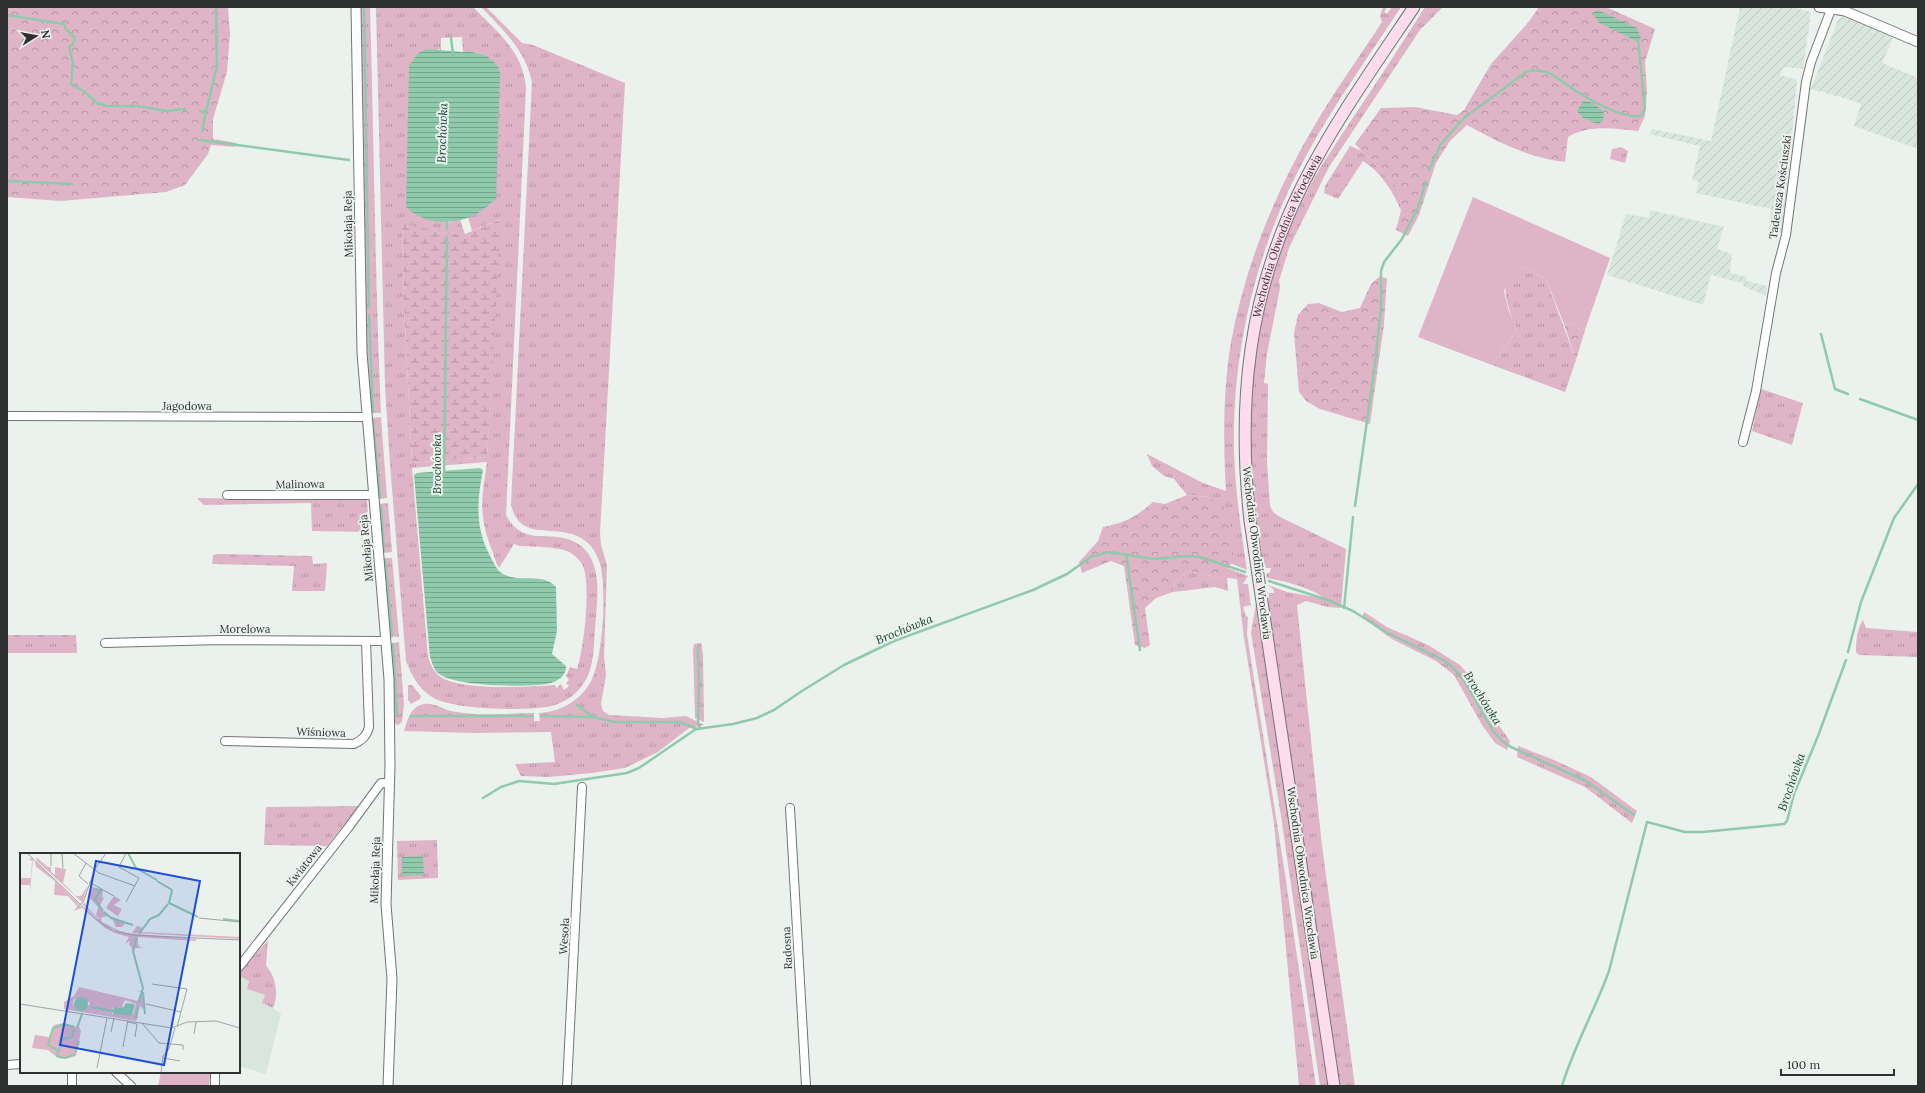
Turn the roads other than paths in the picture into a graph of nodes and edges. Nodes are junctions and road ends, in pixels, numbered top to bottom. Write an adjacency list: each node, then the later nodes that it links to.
1 (356, 7): 7 (street, Mikołaja Reja)
2 (1414, 7): 30 (main road, Wschodnia Obwodnica Wrocławia)
3 (1819, 7): 4 (street)
4 (1832, 8): 5 (street); 8 (street, Tadeusza Kościuszki)
5 (1918, 42)
6 (7, 416): 7 (street, Jagodowa)
7 (366, 417): 10 (street, Mikołaja Reja)
8 (1743, 442)
9 (227, 495): 10 (street, Malinowa)
10 (373, 495): 12 (street, Mikołaja Reja)
11 (366, 641): 12 (street, Morelowa); 13 (street, Morelowa); 14 (street, Wiśniowa)
12 (386, 641): 15 (street, Mikołaja Reja)
13 (105, 642)
14 (225, 741)
15 (389, 783): 18 (street, Kwiatowa); 27 (street, Mikołaja Reja)
16 (582, 787): 28 (street, Wesoła)
17 (790, 808): 29 (street, Radosna)
18 (240, 966)
19 (20, 1064): 20 (street)
20 (7, 1065)
21 (72, 1073): 24 (street)
22 (117, 1073): 25 (street)
23 (215, 1073): 26 (street)
24 (72, 1086)
25 (131, 1086)
26 (215, 1086)
27 (388, 1086)
28 (567, 1086)
29 (806, 1086)
30 (1334, 1086)

